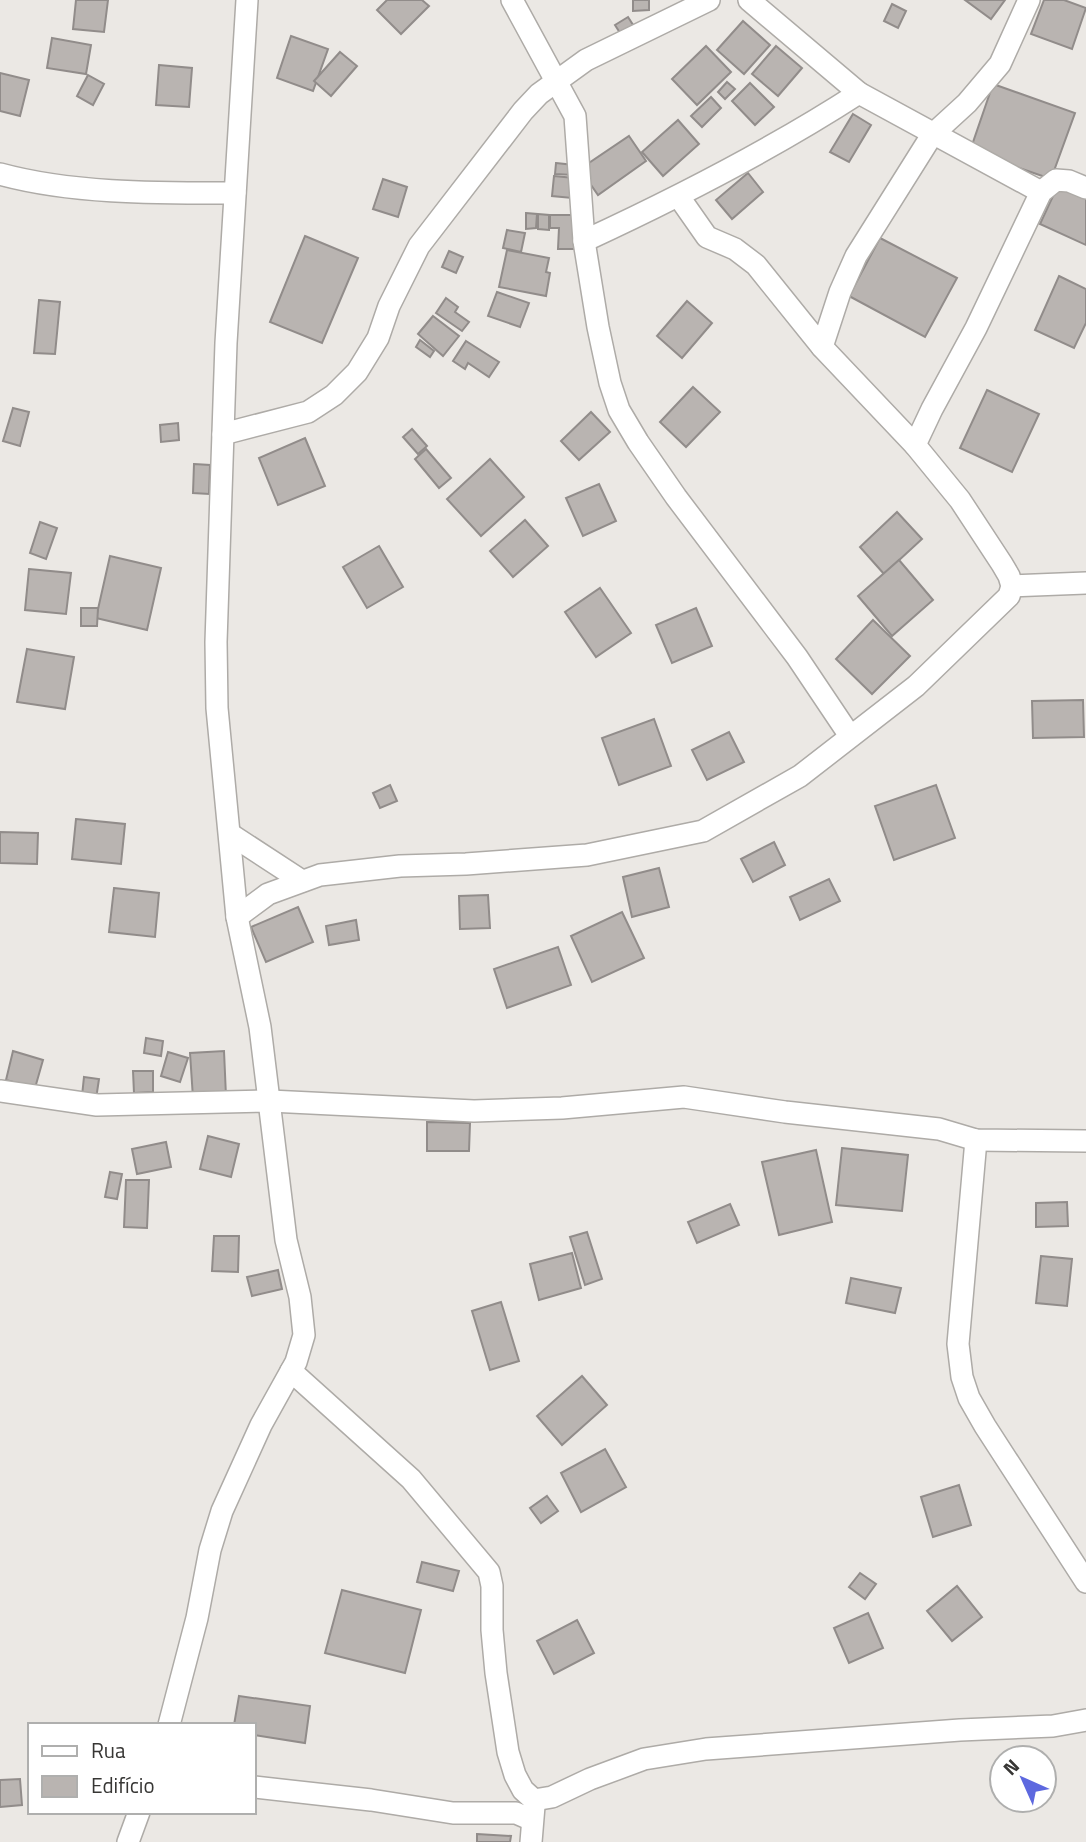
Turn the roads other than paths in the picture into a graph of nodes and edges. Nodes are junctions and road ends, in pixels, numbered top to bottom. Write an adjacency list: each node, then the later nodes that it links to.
1 (247, 0): 12 (street)
2 (512, 0): 6 (street)
3 (709, 0): 6 (street)
4 (749, 0): 7 (street)
5 (1029, 0): 8 (street)
6 (556, 81): 14 (street); 16 (street)
7 (859, 93): 8 (street); 13 (street)
8 (932, 135): 11 (street); 15 (street)
9 (0, 173): 12 (street)
10 (1086, 188): 11 (street)
11 (1041, 192): 17 (street)
12 (235, 193): 16 (street)
13 (679, 197): 14 (street); 15 (street)
14 (584, 241): 20 (street)
15 (822, 347): 17 (street)
16 (223, 433): 21 (street)
17 (915, 445): 19 (street)
18 (1086, 583): 19 (street)
19 (1012, 586): 20 (street)
20 (850, 736): 22 (street)
21 (230, 834): 22 (street); 23 (street)
22 (302, 881): 23 (street)
23 (237, 917): 25 (street)
24 (0, 1091): 25 (street)
25 (270, 1101): 26 (street); 28 (street)
26 (976, 1140): 27 (street); 29 (street)
27 (1086, 1141)
28 (291, 1371): 31 (street); 33 (street)
29 (1086, 1582)
30 (1086, 1720): 33 (street)
31 (170, 1723)
32 (256, 1787): 33 (street)
33 (533, 1810): 36 (street)
34 (138, 1814): 35 (street)
35 (128, 1842)
36 (531, 1842)

